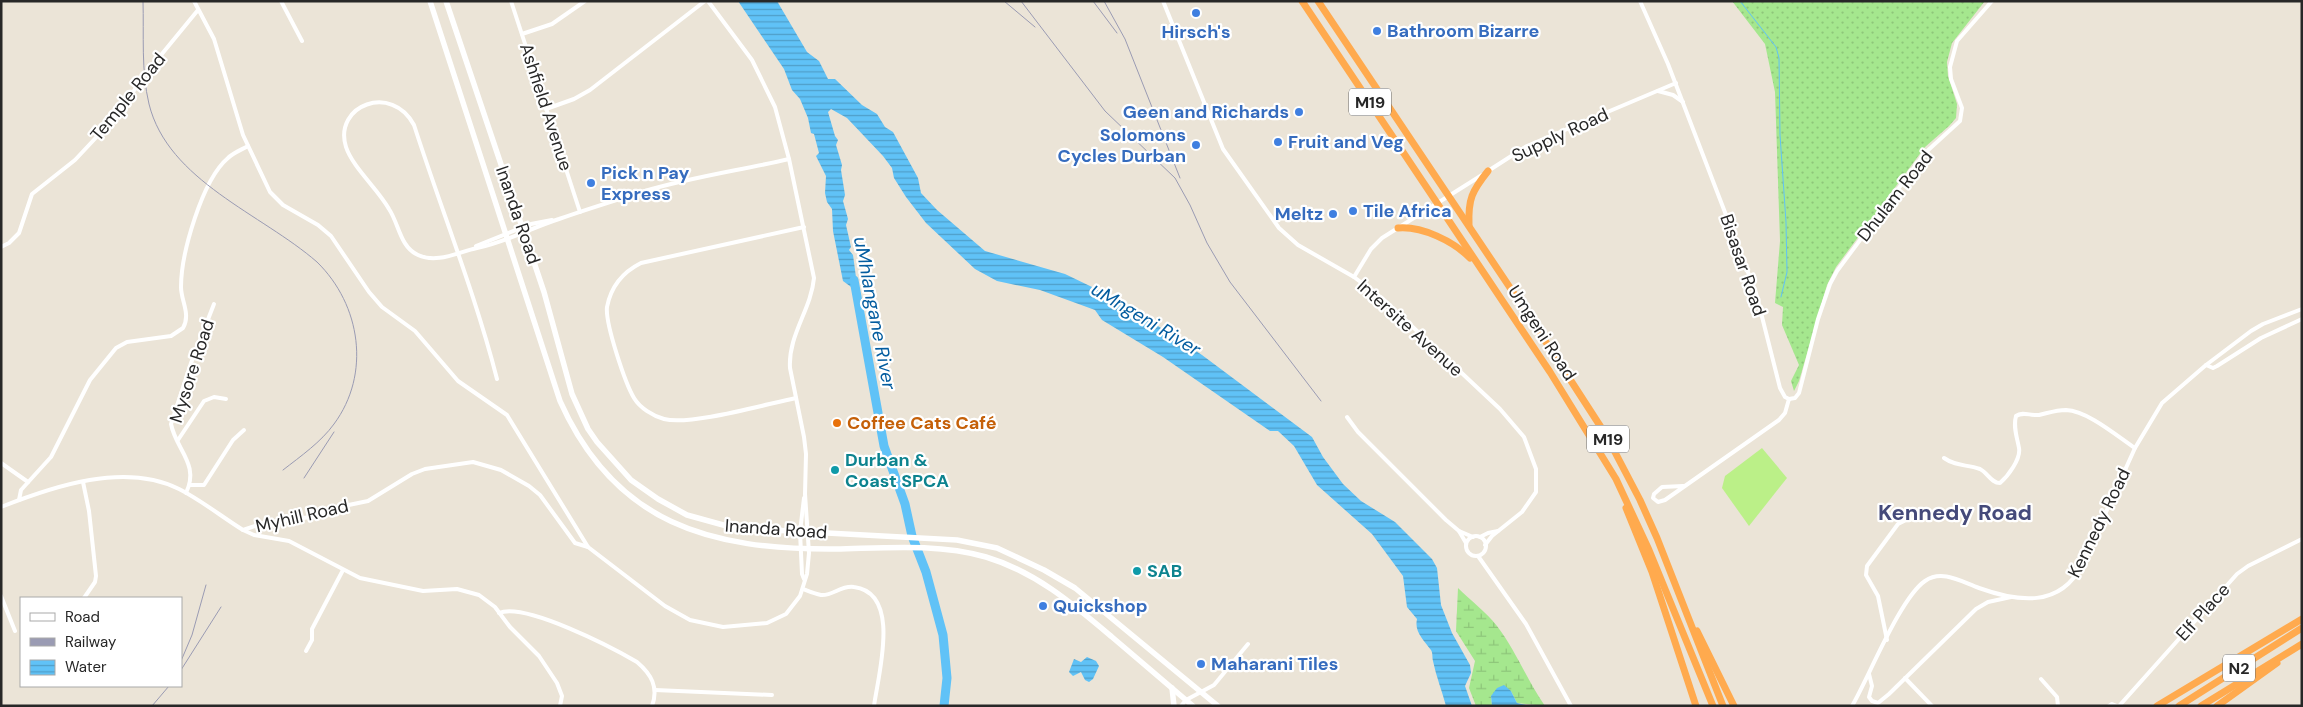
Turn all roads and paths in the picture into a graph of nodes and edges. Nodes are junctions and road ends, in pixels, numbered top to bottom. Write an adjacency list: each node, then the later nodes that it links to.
1 (194, 1): 13 (street)
2 (281, 1): 15 (street)
3 (430, 1): 30 (main road, Inanda Road)
4 (446, 1): 29 (main road, Inanda Road)
5 (511, 1): 14 (street, Ashfield Avenue)
6 (585, 1): 14 (street)
7 (706, 1): 19 (street); 21 (street)
8 (1163, 1): 35 (street, Intersite Avenue)
9 (1302, 1): 24 (highway, Umgeni Road / M19)
10 (1318, 1): 23 (highway, Umgeni Road / M19)
11 (1640, 1): 16 (street, Bisasar Road)
12 (1992, 1): 43 (street, Dhulam Road)
13 (198, 10): 20 (street); 31 (street, Temple Road)
14 (522, 34): 19 (street, Ashfield Avenue)
15 (302, 41)
16 (1676, 83): 17 (street, Supply Road); 18 (street, Bisasar Road)
17 (1657, 91): 18 (street); 22 (street, Supply Road)
18 (1683, 102): 43 (street, Bisasar Road)
19 (546, 109): 25 (street, Ashfield Avenue)
20 (248, 146): 51 (street); 68 (street)
21 (789, 159): 25 (street); 26 (street)
22 (1488, 171): 23 (street, Supply Road); 27 (highway)
23 (1448, 196): 24 (street, Supply Road); 27 (highway, Umgeni Road / M19)
24 (1438, 203): 28 (street, Supply Road); 34 (highway, Umgeni Road / M19)
25 (580, 212): 29 (street)
26 (804, 226): 41 (street); 41 (street)
27 (1469, 227): 78 (highway, Umgeni Road / M19)
28 (1398, 228): 34 (highway); 35 (street, Supply Road)
29 (524, 230): 30 (street); 61 (main road, Inanda Road)
30 (506, 237): 32 (street); 32 (street); 69 (main road, Inanda Road)
31 (1, 247)
32 (470, 249): 33 (street)
33 (457, 253): 33 (street); 40 (street)
34 (1483, 270): 50 (highway, Umgeni Road / M19)
35 (1354, 277): 62 (street, Intersite Avenue)
36 (214, 304): 46 (street, Mysore Road)
37 (2302, 309): 39 (street, Kennedy Road)
38 (2302, 319): 39 (street)
39 (2206, 365): 47 (street, Kennedy Road)
40 (497, 379)
41 (796, 398): 61 (street)
42 (226, 399): 46 (street)
43 (1790, 399): 54 (street)
44 (1347, 417): 60 (street)
45 (244, 430): 53 (street)
46 (178, 440): 53 (street, Mysore Road)
47 (2135, 448): 48 (street); 75 (street, Kennedy Road)
48 (1944, 458)
49 (1, 463): 51 (street)
50 (1610, 471): 94 (highway); 103 (highway, Umgeni Road / M19)
51 (28, 482): 56 (street)
52 (83, 482): 55 (street, Myhill Road); 56 (street, Myhill Road); 74 (street)
53 (190, 485): 55 (street)
54 (1684, 486): 54 (street)
55 (186, 493): 59 (street, Myhill Road)
56 (19, 500): 57 (street, Myhill Road)
57 (1, 507)
58 (1926, 518): 81 (street)
59 (243, 530): 68 (street, Myhill Road); 71 (street)
60 (1459, 531): 63 (street); 66 (street)
61 (804, 532): 69 (street); 91 (main road, Inanda Road)
62 (1498, 532): 64 (street, Intersite Avenue); 67 (street, Intersite Avenue)
63 (1473, 537): 64 (street); 66 (street)
64 (1480, 537): 67 (street)
65 (2302, 539): 110 (street, Elf Place)
66 (1466, 543): 70 (street)
67 (1486, 545): 70 (street)
68 (588, 547): 72 (street, Myhill Road)
69 (805, 548): 72 (street); 89 (main road, Inanda Road)
70 (1478, 556): 102 (street)
71 (343, 570): 76 (street); 84 (street)
72 (803, 589): 97 (street)
73 (1, 596): 80 (street)
74 (85, 597)
75 (2012, 597): 81 (street, Kennedy Road); 87 (street)
76 (500, 613): 90 (street); 95 (street)
77 (2302, 619): 111 (highway)
78 (1690, 620): 104 (highway, Umgeni Road / M19); 105 (highway)
79 (2302, 628): 112 (highway, N2)
80 (15, 631)
81 (1887, 640): 86 (street, Kennedy Road)
82 (1248, 644): 91 (street)
83 (2302, 644): 85 (highway, N2)
84 (306, 651)
85 (2286, 653): 113 (highway, N2); 114 (highway)
86 (1869, 674): 87 (street); 106 (street, Kennedy Road)
87 (1905, 678): 107 (street)
88 (2041, 679): 108 (street)
89 (1172, 688): 93 (main road, Inanda Road); 98 (main road)
90 (655, 690): 92 (street); 96 (street)
91 (1202, 692): 93 (street); 101 (main road, Inanda Road)
92 (772, 695)
93 (1186, 700): 99 (street); 100 (main road, Inanda Road)
94 (1695, 704)
95 (560, 706)
96 (652, 706)
97 (874, 706)
98 (1174, 706)
99 (1181, 706)
100 (1193, 706)
101 (1218, 706)
102 (1572, 706)
103 (1712, 706)
104 (1723, 706)
105 (1734, 706)
106 (1852, 706)
107 (1932, 706)
108 (2058, 706)
109 (2109, 706): 110 (street)
110 (2118, 706)
111 (2157, 706)
112 (2179, 706)
113 (2200, 706)
114 (2217, 706)

